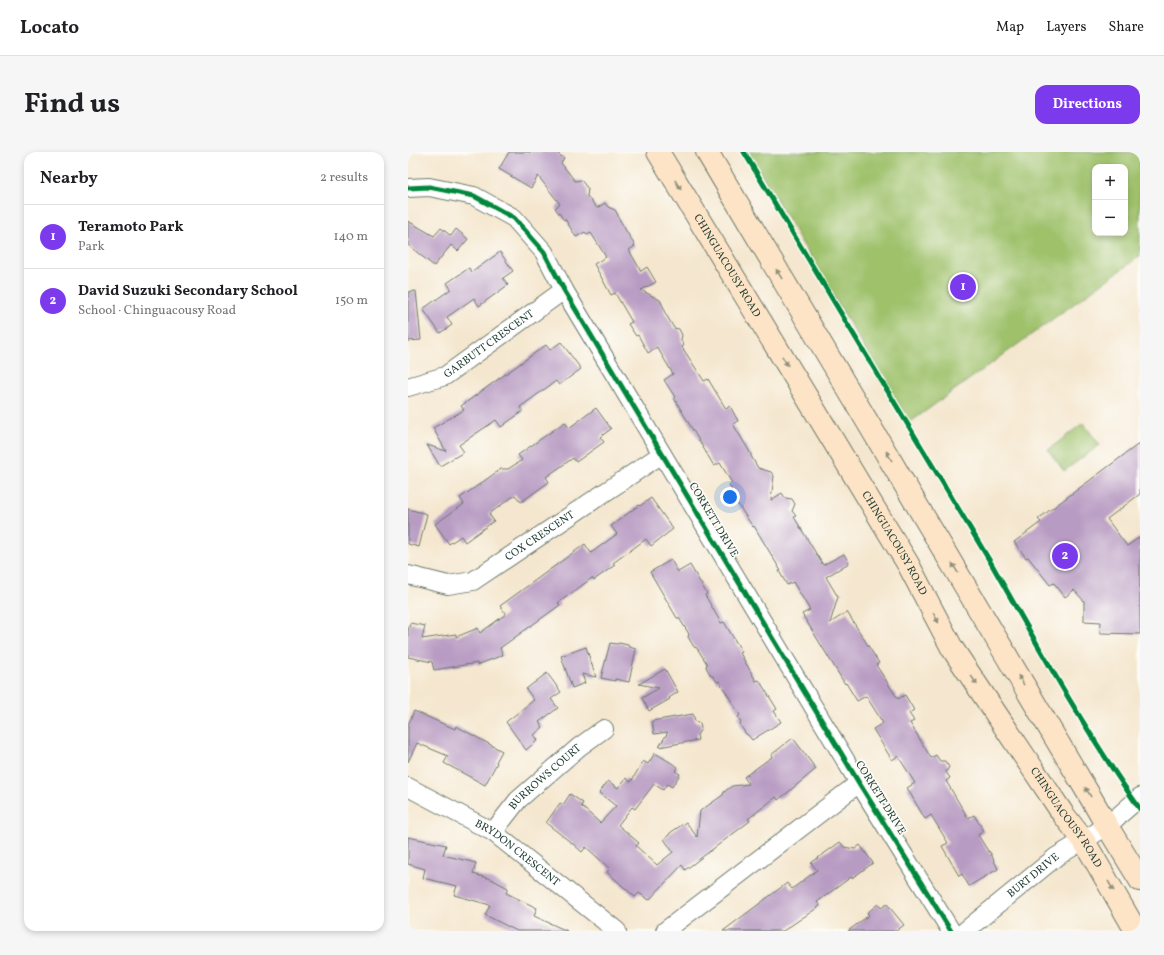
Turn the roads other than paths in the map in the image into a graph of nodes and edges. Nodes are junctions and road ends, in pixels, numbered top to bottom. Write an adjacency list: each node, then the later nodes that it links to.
1 (658, 152): 14 (main road, CHINGUACOUSY ROAD, one-way to 14)
2 (707, 152): 12 (main road, one-way to 2)
3 (408, 188): 4 (street, CORKETT DRIVE)
4 (564, 290): 5 (street, GARBUTT CRESCENT); 6 (street, CORKETT DRIVE)
5 (408, 387)
6 (662, 454): 7 (street, COX CRESCENT); 9 (street, CORKETT DRIVE)
7 (408, 575)
8 (604, 729): 13 (street, BURROWS COURT)
9 (859, 783): 17 (street); 18 (street, CORKETT DRIVE)
10 (408, 787): 13 (street, BRYDON CRESCENT)
11 (1140, 797): 12 (street, BURT DRIVE)
12 (1107, 826): 14 (street, BURT DRIVE); 15 (main road)
13 (493, 832): 16 (street, BRYDON CRESCENT)
14 (1084, 841): 19 (street, BURT DRIVE); 20 (main road, CHINGUACOUSY ROAD, one-way to 20)
15 (1140, 880)
16 (617, 931)
17 (665, 931)
18 (951, 931)
19 (965, 931)
20 (1136, 931)

